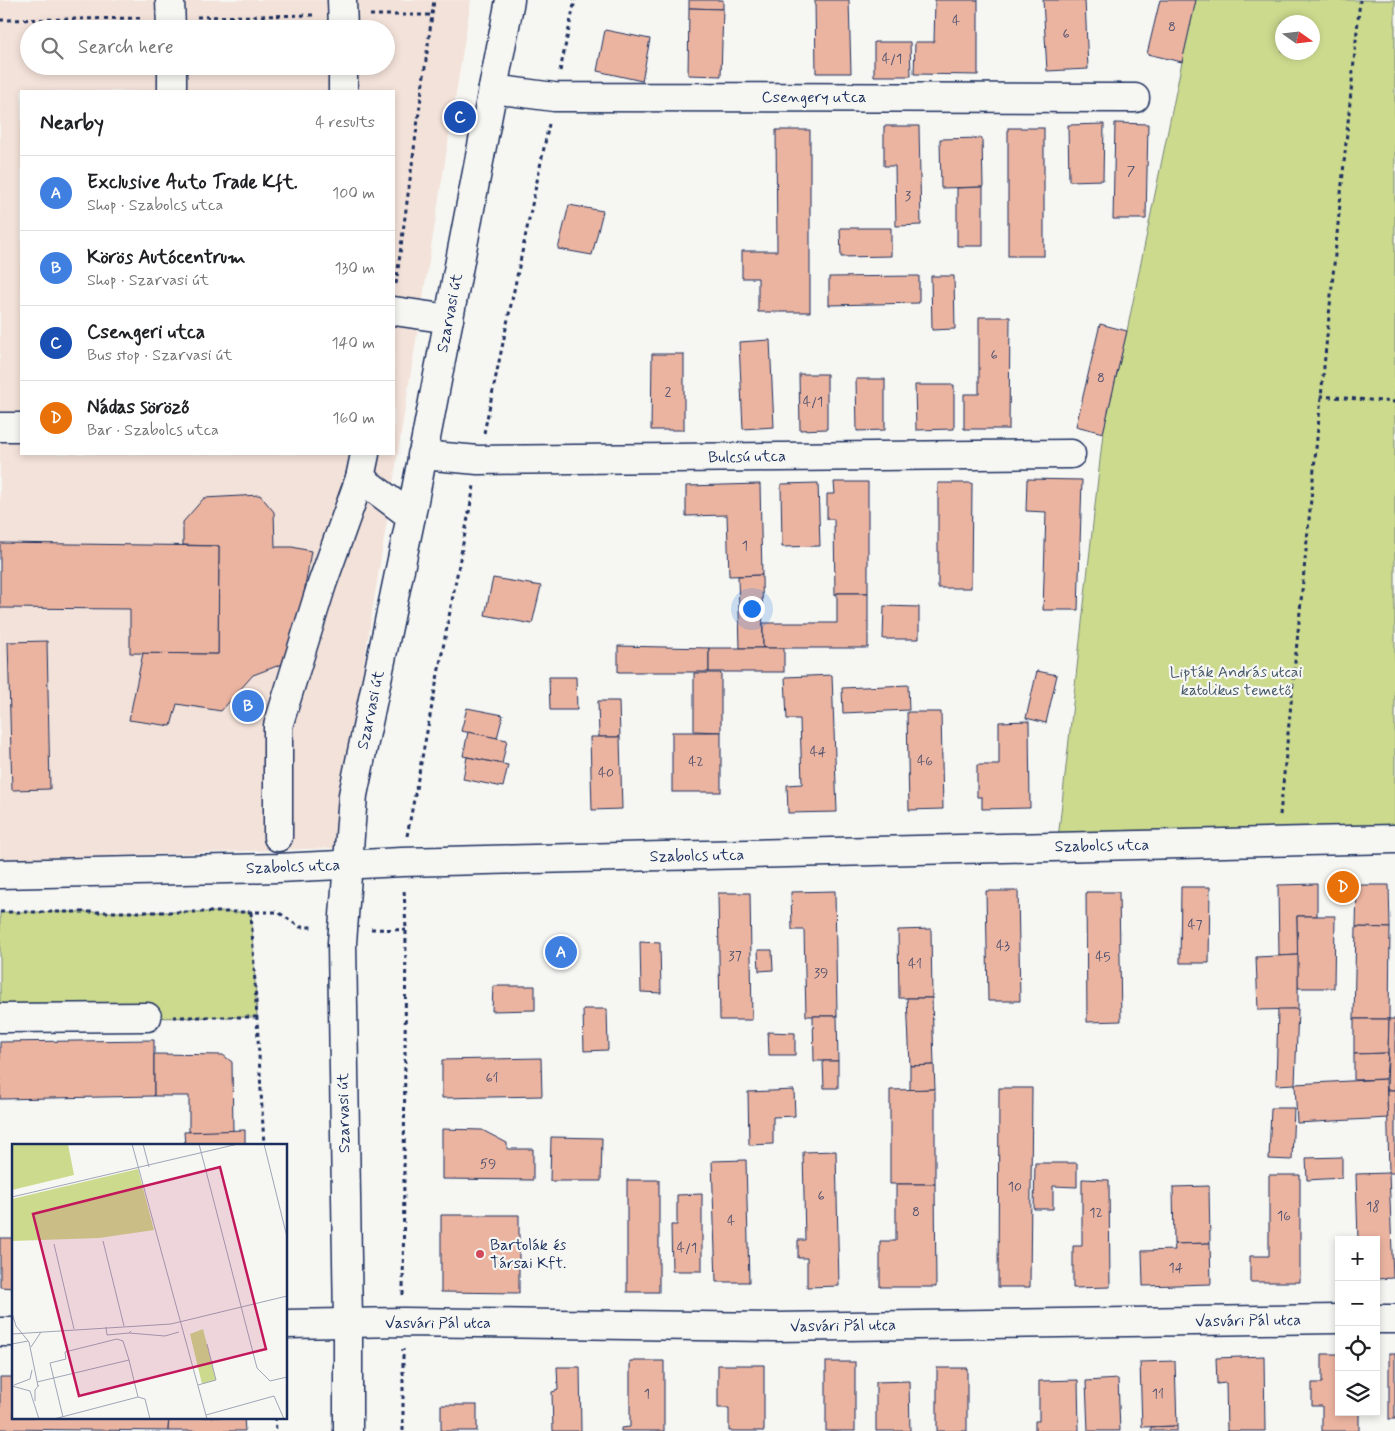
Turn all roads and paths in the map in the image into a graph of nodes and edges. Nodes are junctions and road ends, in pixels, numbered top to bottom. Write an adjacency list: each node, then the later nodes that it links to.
1 (434, 0): 7 (path)
2 (510, 0): 11 (street, Szarvasi út)
3 (575, 0): 14 (path)
4 (1360, 0): 19 (path)
5 (171, 15): 6 (path); 8 (path)
6 (343, 15): 7 (path)
7 (432, 15): 16 (path)
8 (0, 20)
9 (172, 75): 12 (street)
10 (344, 75): 13 (street)
11 (493, 88): 14 (street, Csengery utca); 18 (street, Szarvasi út)
12 (172, 90)
13 (343, 90)
14 (554, 97): 15 (street, Csengery utca); 25 (path)
15 (1135, 98)
16 (395, 293)
17 (395, 301): 18 (street)
18 (449, 319): 24 (street, Szarvasi út)
19 (1320, 396): 20 (path); 30 (path)
20 (1395, 402)
21 (0, 427): 22 (street)
22 (20, 427)
23 (1071, 454): 25 (street, Bulcsú utca)
24 (422, 455): 25 (street, Bulcsú utca); 27 (street, Szarvasi út)
25 (478, 460): 31 (path)
26 (363, 466): 27 (street); 28 (street)
27 (411, 516): 32 (street, Szarvasi út)
28 (278, 837)
29 (1395, 839): 30 (street, Szabolcs utca)
30 (1278, 841): 31 (street, Szabolcs utca)
31 (402, 862): 32 (street, Szabolcs utca); 37 (path)
32 (347, 865): 33 (street, Szabolcs utca); 36 (street, Szarvasi út)
33 (0, 874)
34 (0, 912): 35 (path)
35 (251, 912): 36 (path); 40 (path)
36 (343, 928): 37 (path); 46 (street, Szarvasi út)
37 (406, 930): 45 (path)
38 (147, 1016): 39 (street); 40 (path)
39 (0, 1018)
40 (257, 1018): 41 (path)
41 (264, 1144)
42 (1380, 1319): 43 (street)
43 (1395, 1319)
44 (1335, 1320): 45 (street, Vasvári Pál utca)
45 (403, 1322): 46 (street, Vasvári Pál utca); 51 (path)
46 (348, 1323): 47 (street, Vasvári Pál utca); 50 (street, Szarvasi út)
47 (288, 1324)
48 (276, 1418): 49 (path)
49 (276, 1431)
50 (348, 1431)
51 (403, 1431)

